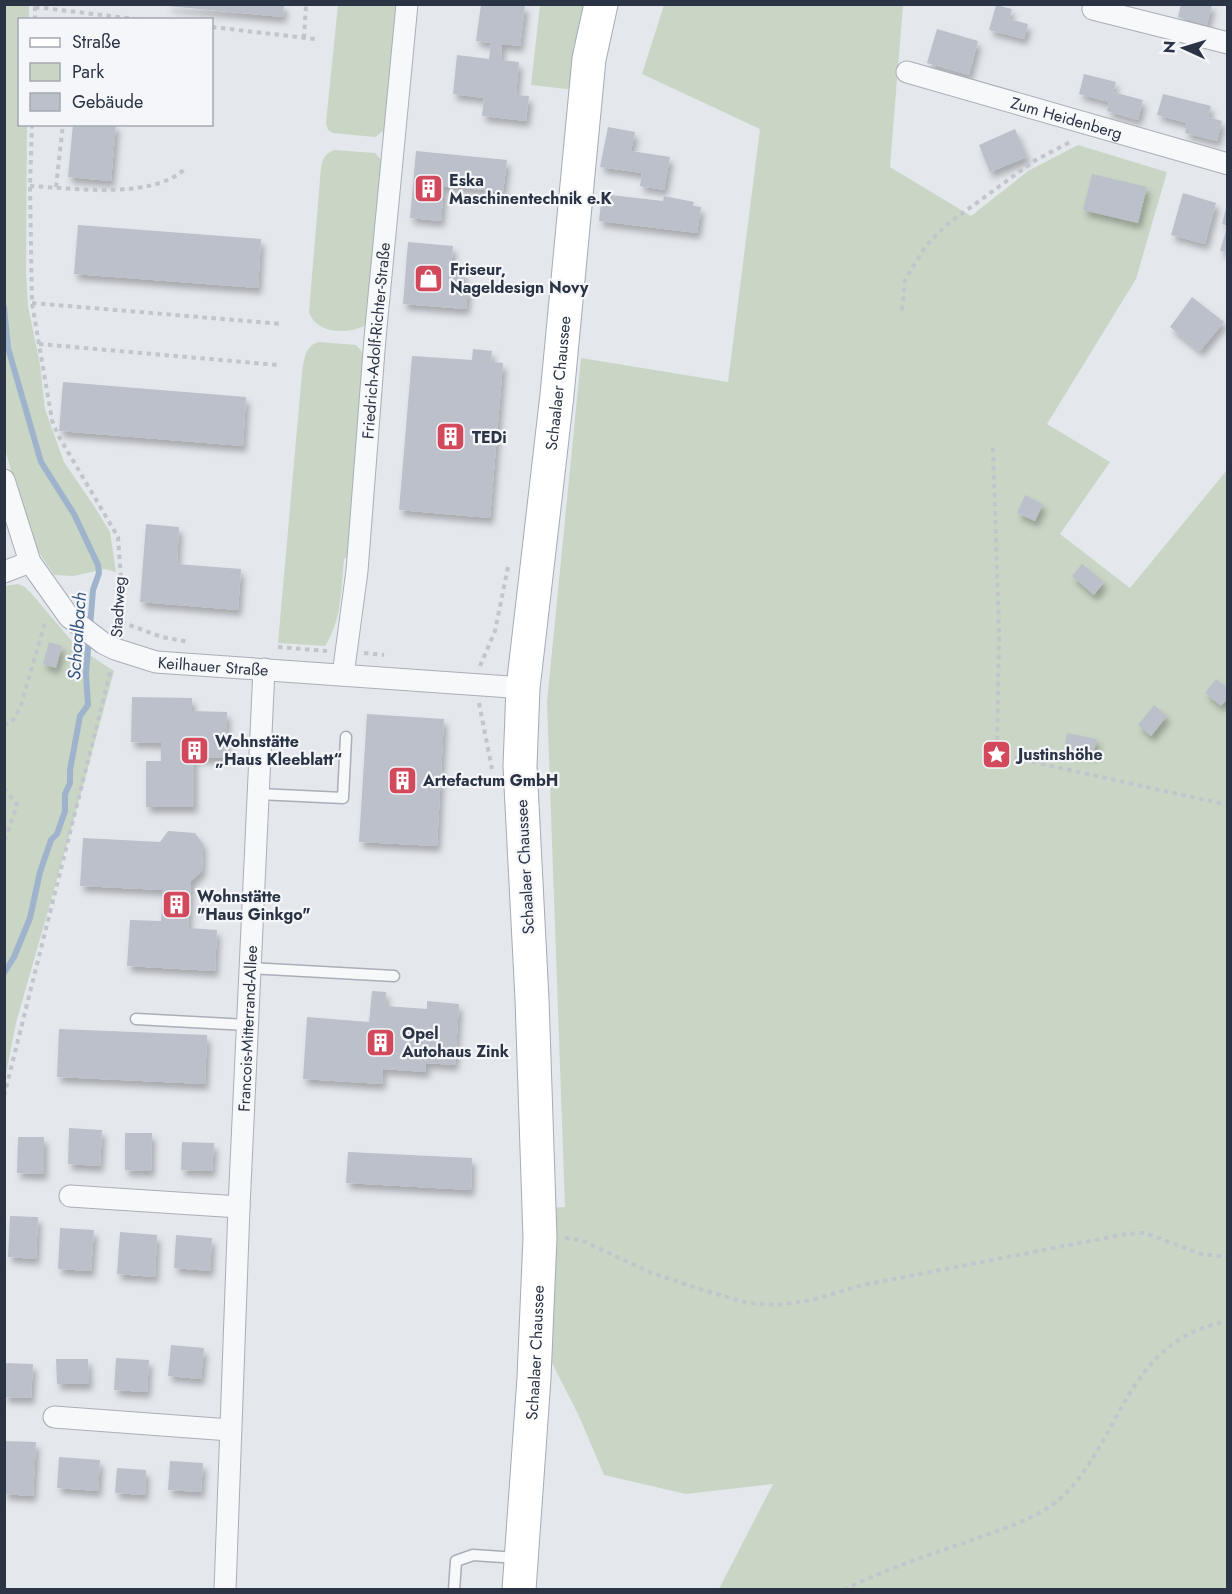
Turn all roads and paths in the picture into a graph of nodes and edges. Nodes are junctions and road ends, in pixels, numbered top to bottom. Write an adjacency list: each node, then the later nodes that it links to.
1 (306, 4): 8 (path)
2 (407, 4): 33 (street, Friedrich-Adolf-Richter-Straße)
3 (601, 4): 37 (main road, Schaalaer Chaussee)
4 (35, 6): 6 (path)
5 (1093, 9): 10 (street)
6 (128, 18)
7 (213, 27): 8 (path)
8 (304, 38): 9 (path)
9 (315, 39)
10 (1227, 43)
11 (908, 72): 14 (street, Zum Heidenberg)
12 (32, 126): 17 (path, Stadtweg)
13 (63, 126): 18 (path)
14 (1100, 127): 15 (street, Zum Heidenberg); 20 (path)
15 (1227, 164)
16 (185, 169): 18 (path)
17 (30, 186): 18 (path); 19 (path, Stadtweg)
18 (56, 187)
19 (32, 303): 21 (path); 22 (path, Stadtweg)
20 (902, 310)
21 (283, 324)
22 (39, 344): 23 (path); 29 (path, Stadtweg)
23 (278, 365)
24 (993, 448): 42 (path)
25 (4, 480): 26 (street, Keilhauer Straße)
26 (30, 562): 27 (street); 28 (street, Keilhauer Straße)
27 (4, 572)
28 (52, 596): 31 (street, Keilhauer Straße); 38 (path)
29 (121, 622): 30 (path); 31 (path, Stadtweg)
30 (192, 642)
31 (109, 646): 35 (street, Keilhauer Straße); 48 (path, Stadtweg)
32 (276, 647): 33 (path)
33 (347, 652): 34 (path); 36 (street, Friedrich-Adolf-Richter-Straße)
34 (392, 656)
35 (264, 669): 36 (street, Keilhauer Straße); 41 (street, Francois-Mitterrand-Allee)
36 (344, 675): 37 (street, Keilhauer Straße)
37 (523, 688): 51 (main road, Schaalaer Chaussee)
38 (4, 726)
39 (346, 737): 41 (lane)
40 (4, 788): 43 (path)
41 (259, 794): 44 (street, Francois-Mitterrand-Allee)
42 (1227, 805)
43 (4, 842)
44 (250, 968): 45 (lane); 47 (street, Francois-Mitterrand-Allee)
45 (394, 976)
46 (136, 1019): 47 (lane)
47 (247, 1025): 50 (street, Francois-Mitterrand-Allee)
48 (4, 1096)
49 (70, 1196): 50 (street)
50 (239, 1207): 55 (street, Francois-Mitterrand-Allee)
51 (540, 1238): 52 (path); 56 (main road, Schaalaer Chaussee)
52 (1227, 1257)
53 (1227, 1320): 59 (path)
54 (54, 1417): 55 (street)
55 (230, 1430): 57 (street, Francois-Mitterrand-Allee)
56 (520, 1574): 58 (lane)
57 (225, 1590)
58 (454, 1590)
59 (844, 1590)

